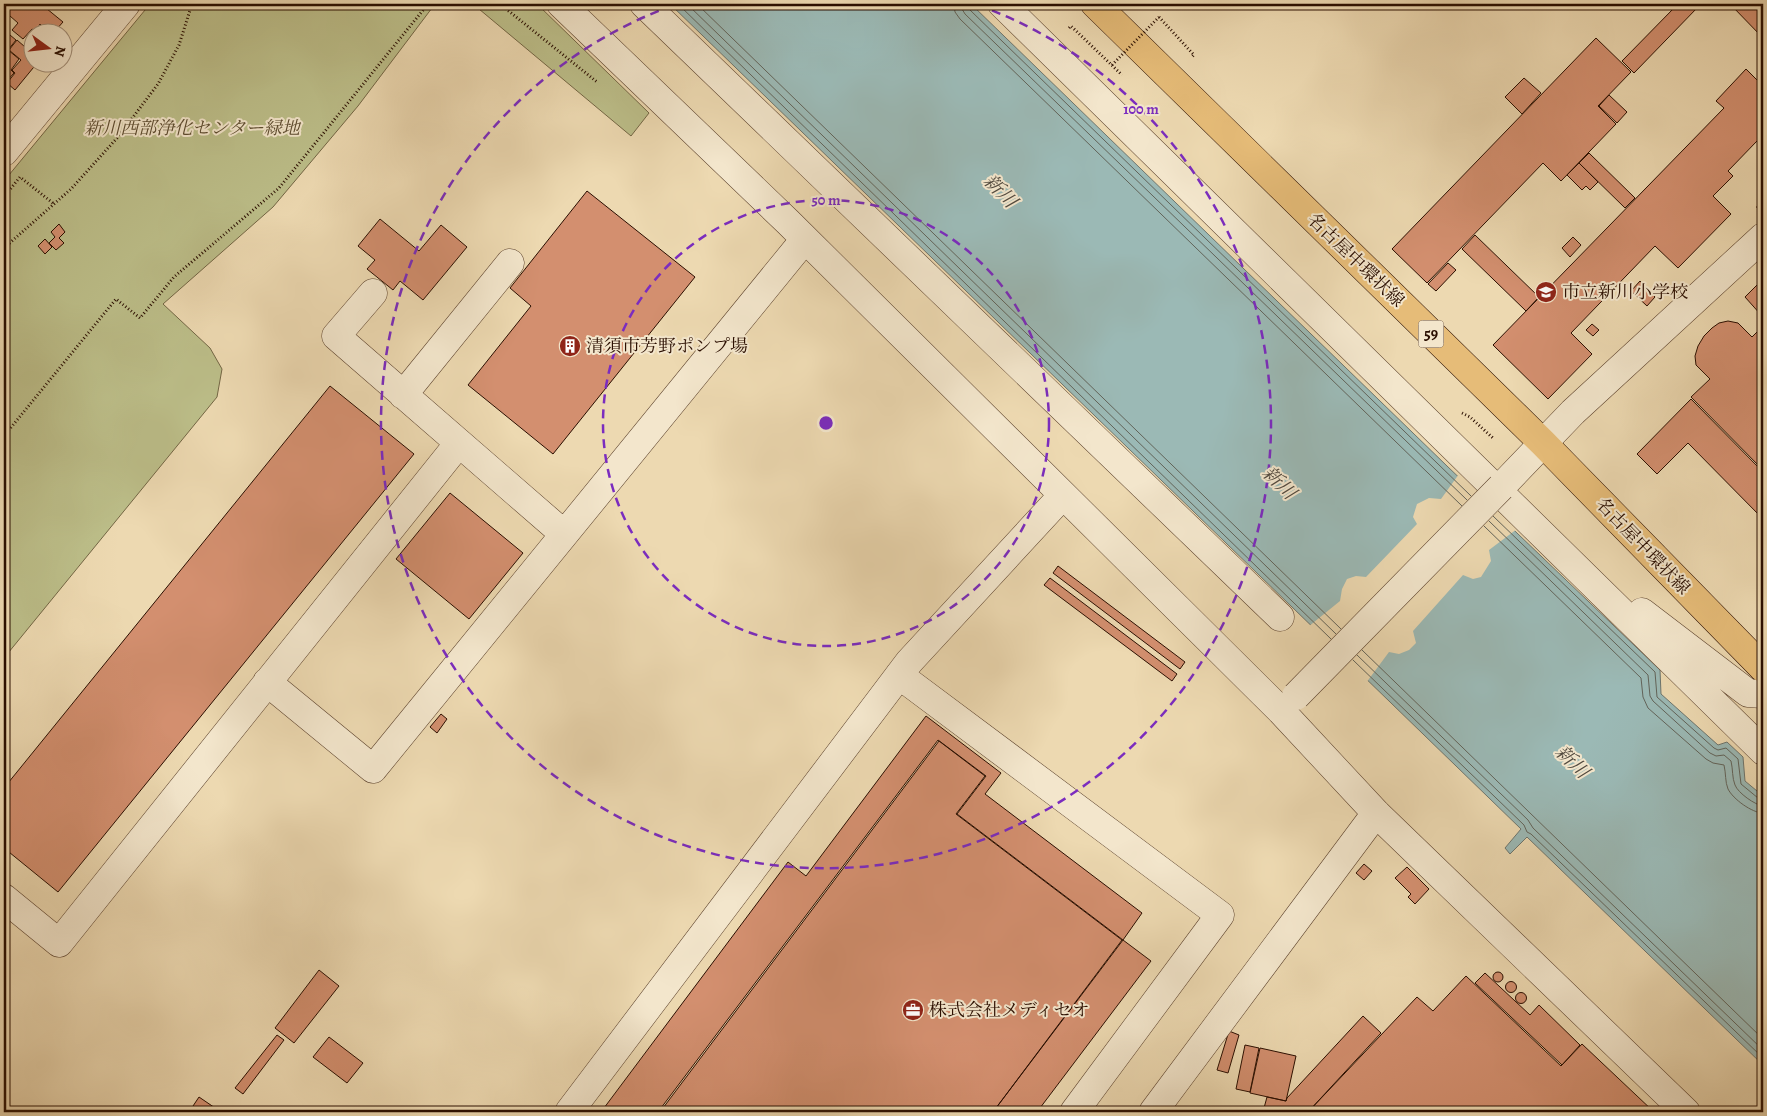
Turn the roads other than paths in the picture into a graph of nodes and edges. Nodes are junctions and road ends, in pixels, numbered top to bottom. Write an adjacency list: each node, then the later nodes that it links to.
1 (126, 4): 6 (street)
2 (561, 4): 8 (street)
3 (644, 4): 17 (street)
4 (1002, 4): 16 (street)
5 (1095, 4): 13 (main road, 名古屋中環状線 / 59)
6 (4, 152)
7 (1763, 237): 13 (street)
8 (805, 239): 14 (street); 15 (street)
9 (510, 264): 11 (street)
10 (374, 293): 11 (street)
11 (403, 395): 12 (street)
12 (459, 443): 15 (street); 20 (street)
13 (1543, 443): 18 (main road, 名古屋中環状線 / 59); 22 (street, bridge)
14 (1063, 495): 19 (street); 22 (street)
15 (564, 534): 20 (street)
16 (1608, 600): 21 (street); 23 (street)
17 (1280, 617)
18 (1763, 668)
19 (899, 675): 26 (street); 27 (street)
20 (268, 682): 25 (street)
21 (1763, 694)
22 (1289, 703): 24 (street)
23 (1763, 751)
24 (1376, 813): 28 (street); 29 (street)
25 (4, 898)
26 (569, 1112)
27 (1074, 1112)
28 (1153, 1112)
29 (1686, 1112)

